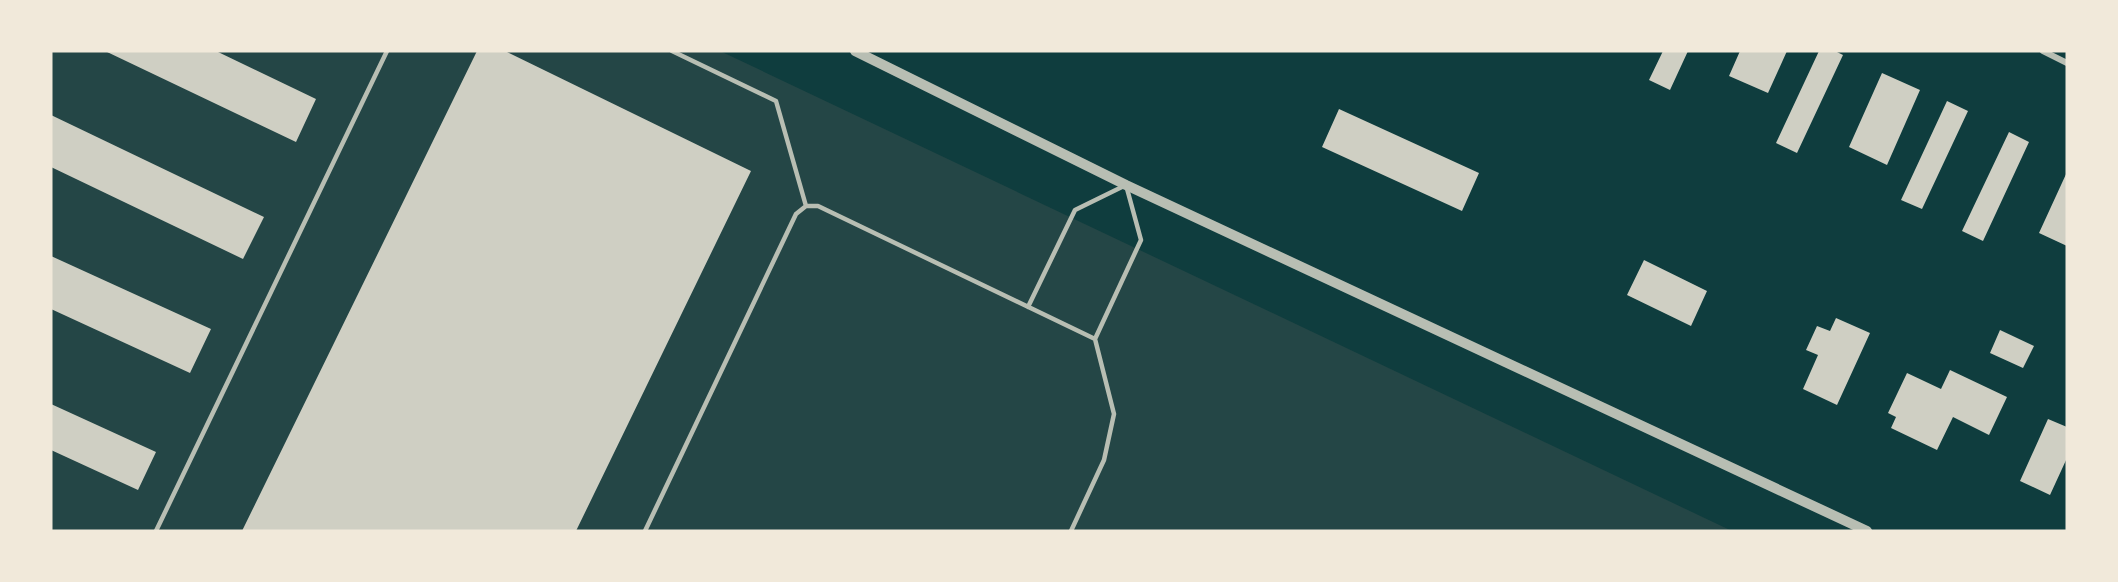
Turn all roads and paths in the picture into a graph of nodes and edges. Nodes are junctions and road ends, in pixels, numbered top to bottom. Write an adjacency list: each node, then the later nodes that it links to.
1 (387, 51): 10 (lane)
2 (672, 51): 7 (lane)
3 (855, 51): 6 (street)
4 (2043, 51): 5 (street)
5 (2067, 63)
6 (1126, 185): 8 (lane); 9 (lane); 13 (street)
7 (806, 206): 8 (lane); 11 (lane)
8 (1028, 307): 9 (lane)
9 (1095, 339): 12 (lane)
10 (156, 531)
11 (645, 531)
12 (1071, 531)
13 (1867, 531)

